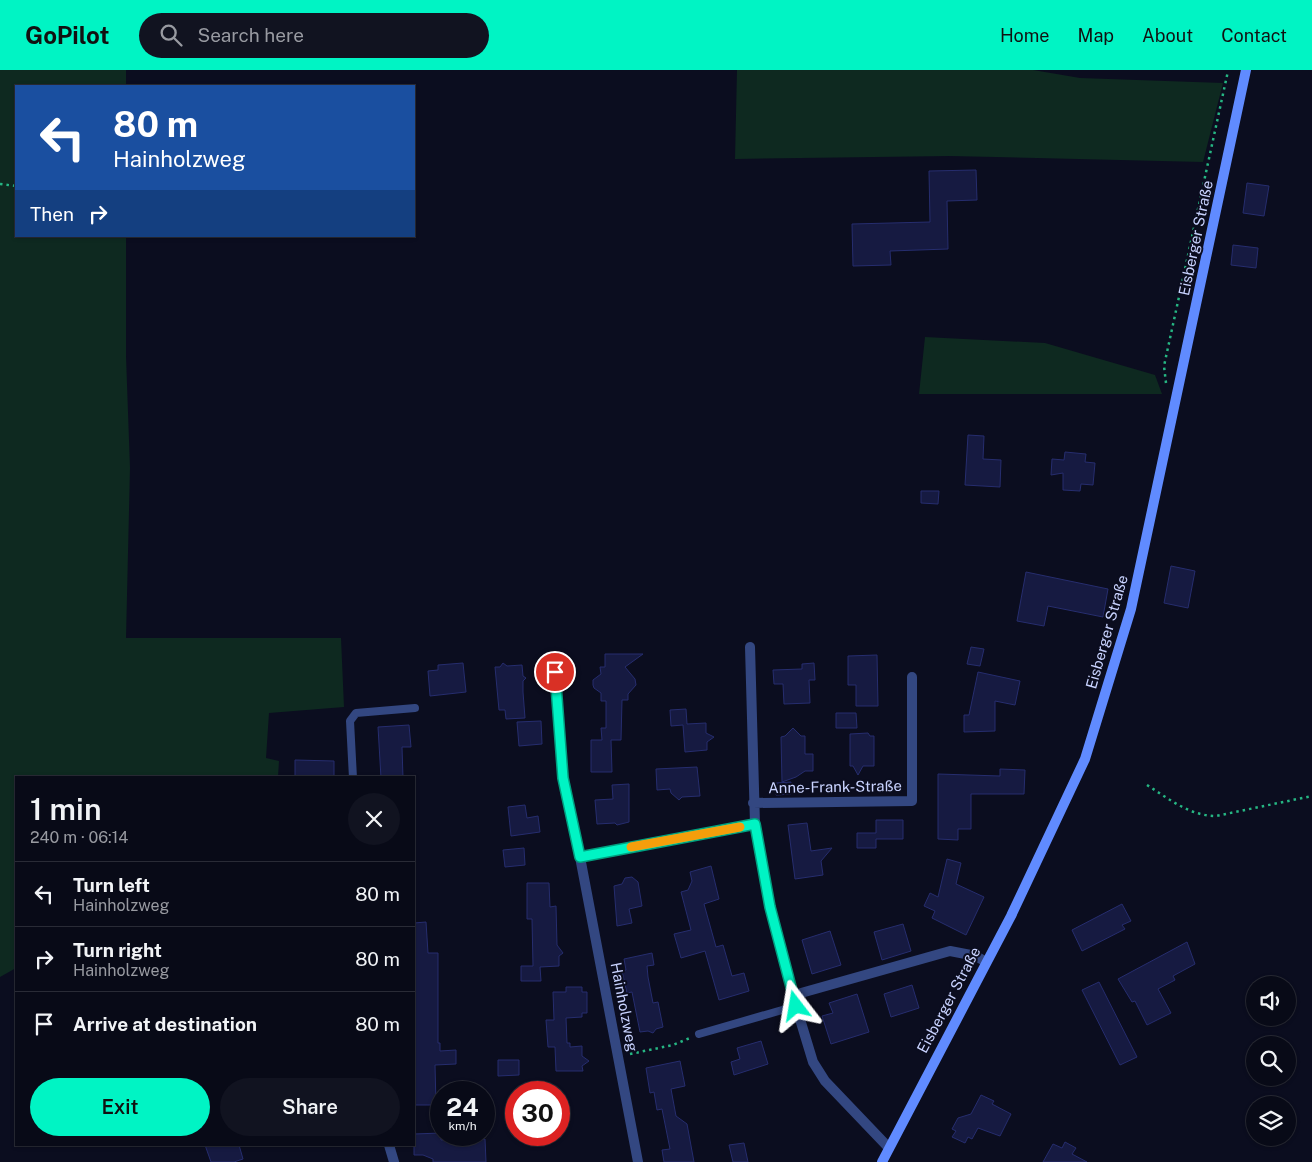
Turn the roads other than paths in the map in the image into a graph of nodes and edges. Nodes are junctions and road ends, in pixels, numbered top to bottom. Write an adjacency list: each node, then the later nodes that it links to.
1 (1246, 70): 10 (main road, Eisberger Straße)
2 (750, 647): 7 (street, Anne-Frank-Straße)
3 (555, 672): 9 (street, Hainholzweg)
4 (912, 676): 7 (street, Anne-Frank-Straße)
5 (415, 708): 6 (lane)
6 (353, 776)
7 (753, 803): 8 (street, Anne-Frank-Straße)
8 (755, 824): 9 (street); 11 (street, Anne-Frank-Straße)
9 (580, 857): 17 (street, Hainholzweg)
10 (986, 962): 11 (street); 15 (main road, Eisberger Straße)
11 (794, 995): 12 (street, Anne-Frank-Straße)
12 (796, 1006): 13 (lane); 15 (street, Anne-Frank-Straße)
13 (699, 1034)
14 (389, 1146): 16 (street)
15 (889, 1148): 18 (main road, Eisberger Straße)
16 (394, 1162)
17 (638, 1162)
18 (882, 1162)

